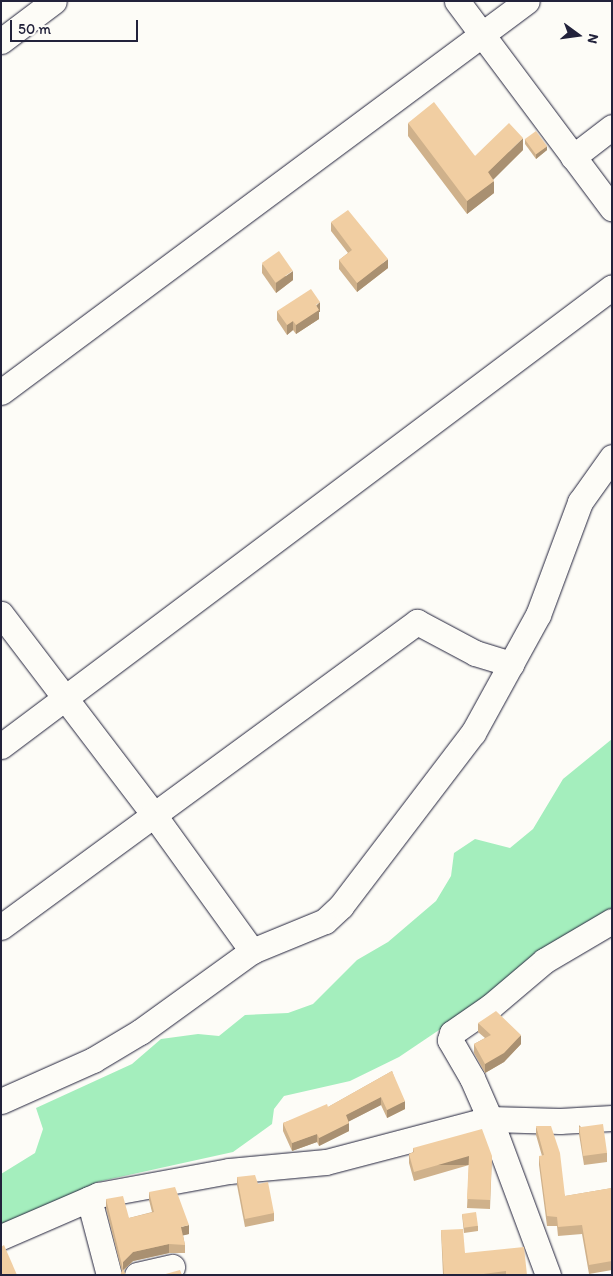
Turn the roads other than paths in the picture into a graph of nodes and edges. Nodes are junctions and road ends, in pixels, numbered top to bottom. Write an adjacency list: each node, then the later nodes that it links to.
1 (54, 1): 5 (street)
2 (457, 1): 4 (street)
3 (527, 1): 4 (street)
4 (482, 35): 7 (street); 10 (street)
5 (1, 41)
6 (612, 127): 7 (street)
7 (573, 157): 8 (street)
8 (612, 208)
9 (612, 287): 14 (street)
10 (1, 392)
11 (612, 457): 13 (street)
12 (1, 614): 14 (street)
13 (511, 664): 16 (street); 19 (street)
14 (65, 699): 15 (street); 16 (street)
15 (1, 746)
16 (154, 815): 18 (street); 19 (street)
17 (612, 921): 22 (street)
18 (1, 927)
19 (252, 951): 20 (street)
20 (1, 1101)
21 (612, 1118): 22 (street)
22 (490, 1119): 23 (street); 28 (street)
23 (89, 1199): 24 (street); 26 (street)
24 (1, 1237)
25 (172, 1268): 27 (street)
26 (109, 1275)
27 (136, 1275)
28 (548, 1275)

